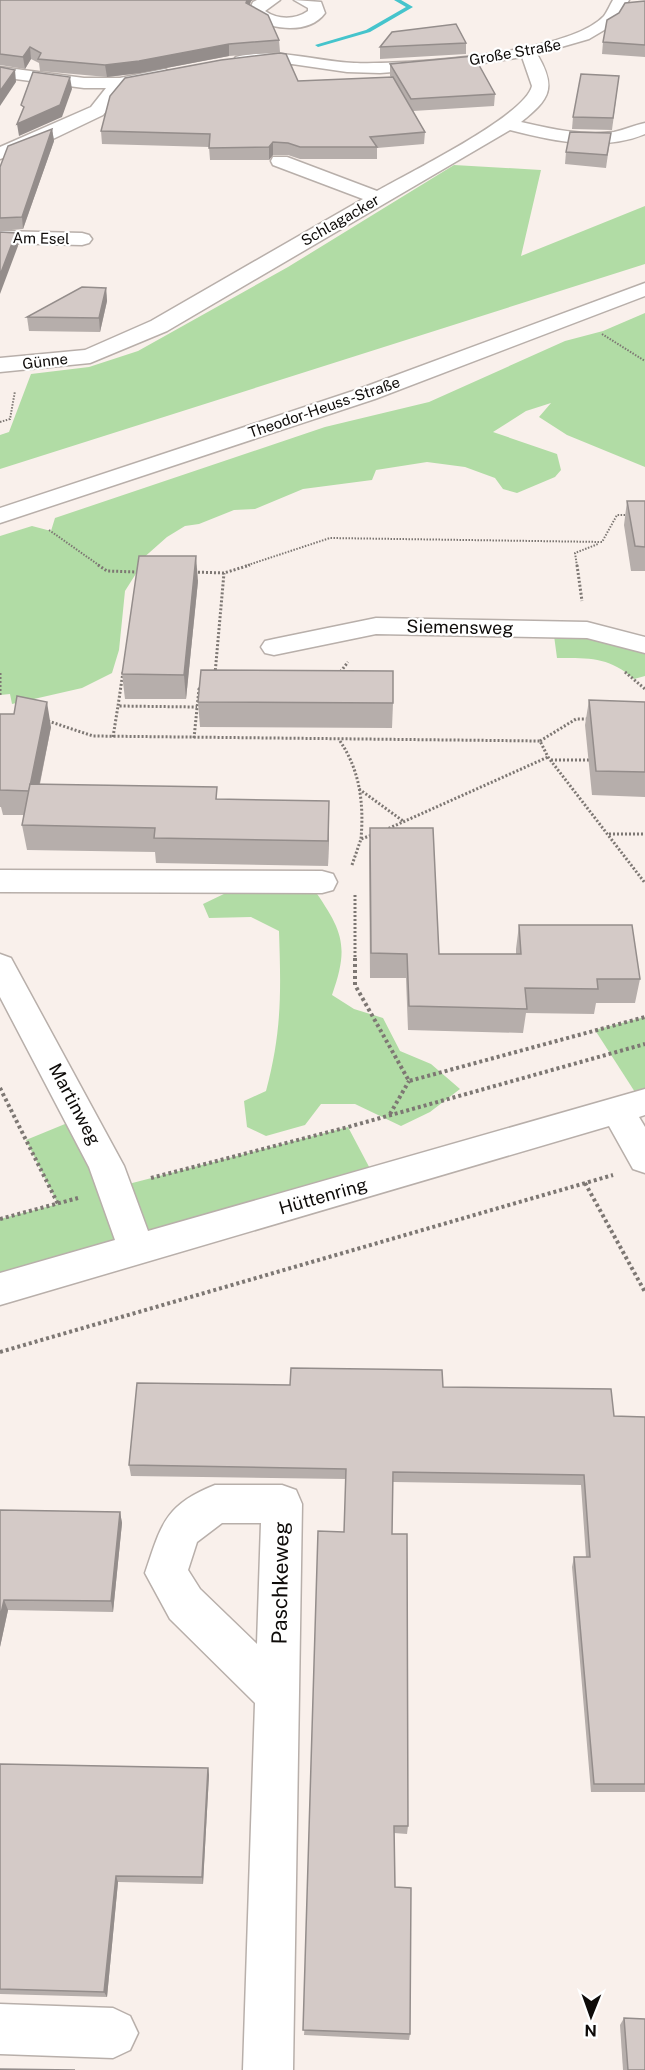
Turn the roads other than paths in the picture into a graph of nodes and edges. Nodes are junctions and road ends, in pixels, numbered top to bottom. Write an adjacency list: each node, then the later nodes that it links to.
1 (272, 0): 4 (street)
2 (302, 0): 4 (street)
3 (621, 0): 5 (street, Große Straße)
4 (287, 22): 6 (street)
5 (527, 52): 6 (street, Große Straße); 11 (street, Schlagacker)
6 (285, 58): 7 (street, Große Straße)
7 (221, 63)
8 (0, 72): 10 (street)
9 (177, 72): 10 (street)
10 (120, 83): 13 (street)
11 (507, 124): 12 (street); 15 (street, Schlagacker)
12 (645, 128)
13 (0, 153)
14 (280, 161): 15 (street)
15 (378, 198): 19 (street, Schlagacker)
16 (0, 237): 17 (street, Am Esel)
17 (82, 239)
18 (645, 289): 21 (street, Theodor-Heuss-Straße)
19 (90, 356): 20 (street, Günne)
20 (10, 365)
21 (0, 516)
22 (645, 645): 23 (street, Siemensweg)
23 (274, 646)
24 (0, 881): 25 (street)
25 (321, 882)
26 (0, 966): 29 (street, Martinweg)
27 (631, 1106): 28 (street); 29 (street, Hüttenring)
28 (645, 1159)
29 (136, 1250): 30 (street, Hüttenring)
30 (0, 1288)
31 (277, 1694): 34 (street)
32 (0, 2029): 33 (street)
33 (113, 2033)
34 (268, 2070)

